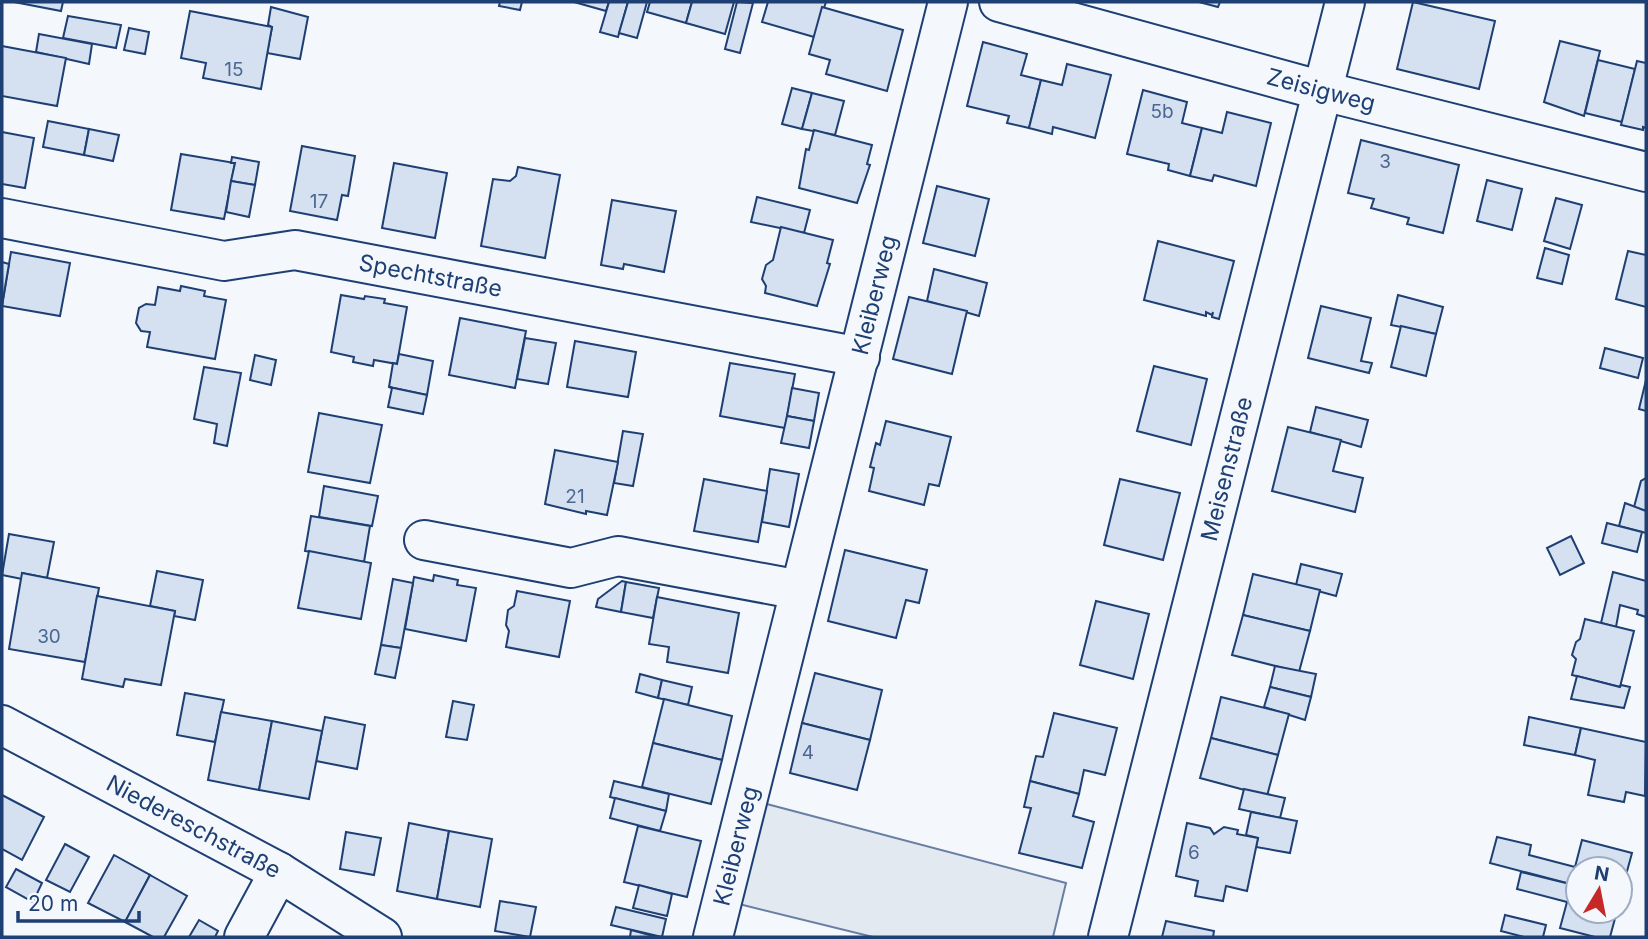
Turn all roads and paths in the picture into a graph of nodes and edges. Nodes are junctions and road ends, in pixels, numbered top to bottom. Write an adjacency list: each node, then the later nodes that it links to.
1 (948, 2): 7 (street, Kleiberweg)
2 (999, 2): 4 (street, Zeisigweg)
3 (1345, 2): 4 (street, Meisenstraße)
4 (1323, 91): 5 (street, Zeisigweg); 15 (street, Meisenstraße)
5 (1646, 172)
6 (2, 218): 7 (street, Spechtstraße)
7 (860, 357): 9 (street, Kleiberweg)
8 (424, 540): 9 (street)
9 (800, 590): 14 (street, Kleiberweg)
10 (2, 726): 11 (street, Niedereschstraße)
11 (279, 872): 12 (street); 13 (street, Niedereschstraße)
12 (244, 937)
13 (382, 937)
14 (713, 937)
15 (1108, 937)

